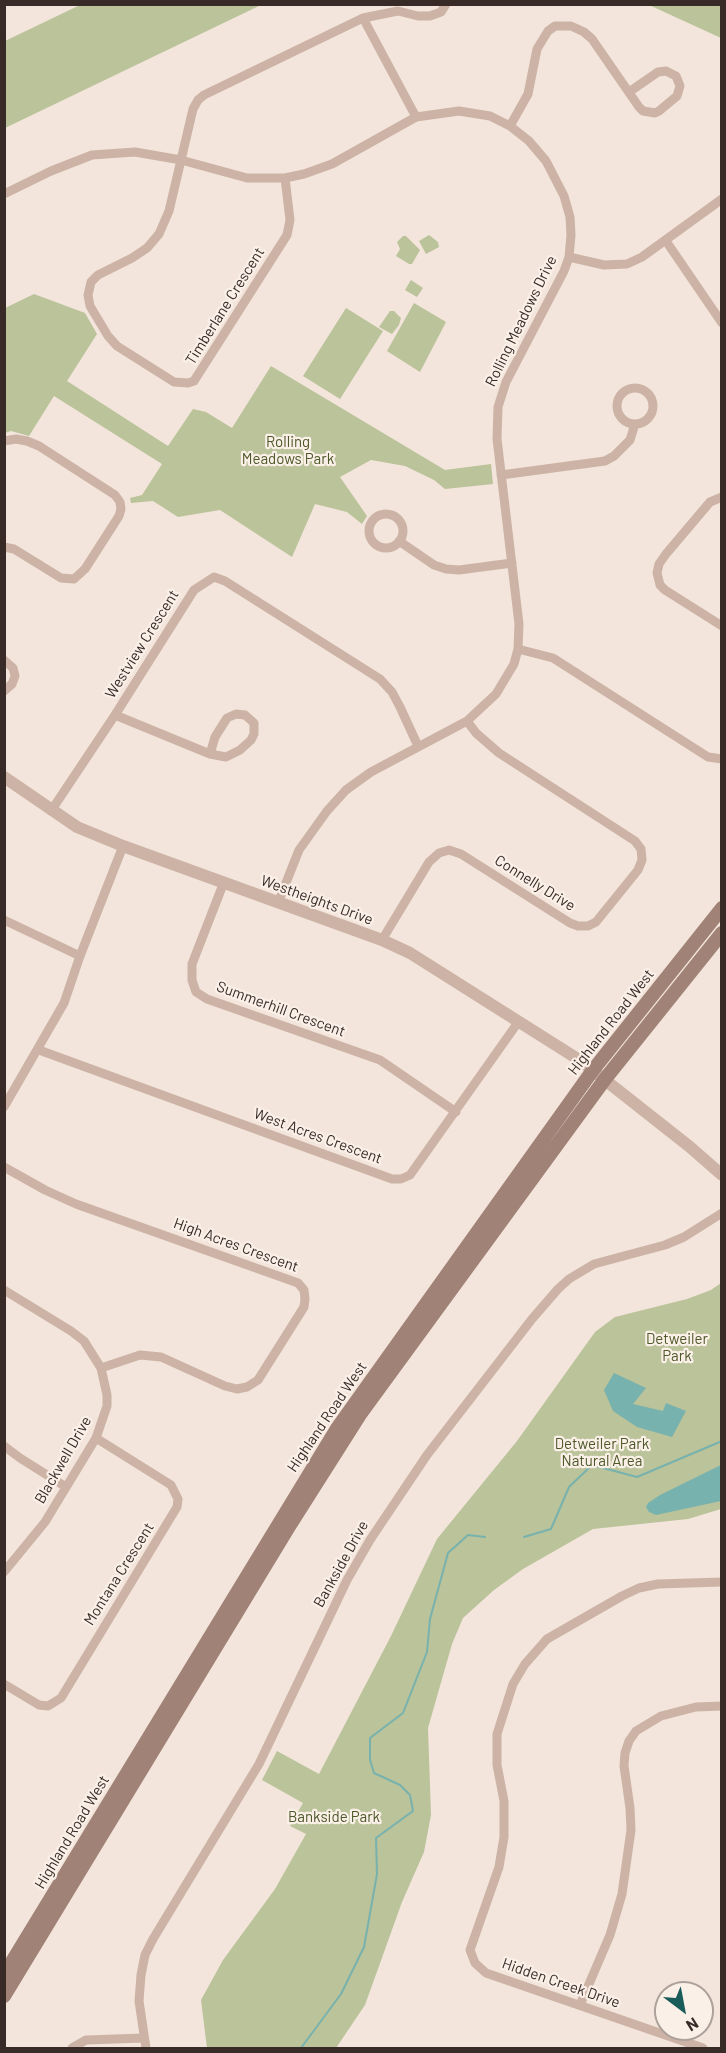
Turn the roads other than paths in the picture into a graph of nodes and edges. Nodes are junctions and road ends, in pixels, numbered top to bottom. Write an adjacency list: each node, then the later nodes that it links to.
1 (446, 4): 2 (street)
2 (401, 8): 3 (street)
3 (363, 18): 5 (street); 7 (street)
4 (629, 92): 4 (street); 6 (street)
5 (416, 117): 6 (street, Rolling Meadows Drive); 8 (street, Rolling Meadows Drive)
6 (510, 126): 12 (street, Rolling Meadows Drive)
7 (181, 160): 8 (street, Rolling Meadows Drive); 8 (street, Timberlane Crescent); 9 (street, Rolling Meadows Drive)
8 (285, 178)
9 (4, 194)
10 (722, 199): 11 (street)
11 (666, 241): 12 (street); 13 (street)
12 (568, 257): 16 (street, Rolling Meadows Drive)
13 (722, 323)
14 (635, 424): 16 (street)
15 (4, 441): 19 (street)
16 (501, 475): 20 (street, Rolling Meadows Drive)
17 (722, 497): 21 (street)
18 (399, 541): 20 (street)
19 (4, 547)
20 (512, 563): 22 (street, Rolling Meadows Drive)
21 (722, 626)
22 (518, 649): 26 (street, Rolling Meadows Drive); 29 (street)
23 (4, 660): 24 (street)
24 (4, 691)
25 (115, 716): 27 (street, Westview Crescent); 28 (street); 31 (street, Westview Crescent)
26 (467, 721): 27 (street, Rolling Meadows Drive); 38 (street, Connelly Drive)
27 (418, 746): 34 (street, Rolling Meadows Drive)
28 (210, 754): 28 (street)
29 (722, 759)
30 (4, 777): 31 (street, Westheights Drive)
31 (51, 811): 32 (street, Westheights Drive)
32 (123, 846): 33 (street, Westheights Drive); 39 (street)
33 (224, 882): 34 (street, Westheights Drive); 45 (street, Summerhill Crescent)
34 (278, 903): 38 (street, Westheights Drive)
35 (722, 908): 42 (main road, Highland Road West)
36 (4, 920): 39 (street)
37 (722, 933): 43 (main road, Highland Road West)
38 (382, 940): 40 (street, Westheights Drive)
39 (80, 956): 41 (street)
40 (519, 1021): 42 (street, Westheights Drive); 45 (street, West Acres Crescent)
41 (39, 1050): 44 (street); 45 (street, West Acres Crescent)
42 (593, 1070): 43 (street, Westheights Drive); 58 (main road, Highland Road West)
43 (605, 1079): 47 (street, Westheights Drive); 59 (main road, Highland Road West)
44 (4, 1107)
45 (456, 1112)
46 (4, 1167): 50 (street, High Acres Crescent)
47 (722, 1175)
48 (722, 1213): 61 (street, Bankside Drive)
49 (4, 1290): 50 (street, Blackwell Drive)
50 (101, 1368): 51 (street, Blackwell Drive)
51 (96, 1438): 53 (street, Blackwell Drive); 56 (street, Montana Crescent)
52 (4, 1446): 53 (street)
53 (66, 1487): 54 (street, Blackwell Drive)
54 (4, 1572)
55 (722, 1582): 60 (street, Hidden Creek Drive)
56 (4, 1684)
57 (722, 1706): 60 (street)
58 (4, 1975)
59 (4, 1996)
60 (580, 2005): 63 (street, Hidden Creek Drive)
61 (145, 2044): 62 (street)
62 (72, 2049)
63 (703, 2049)

